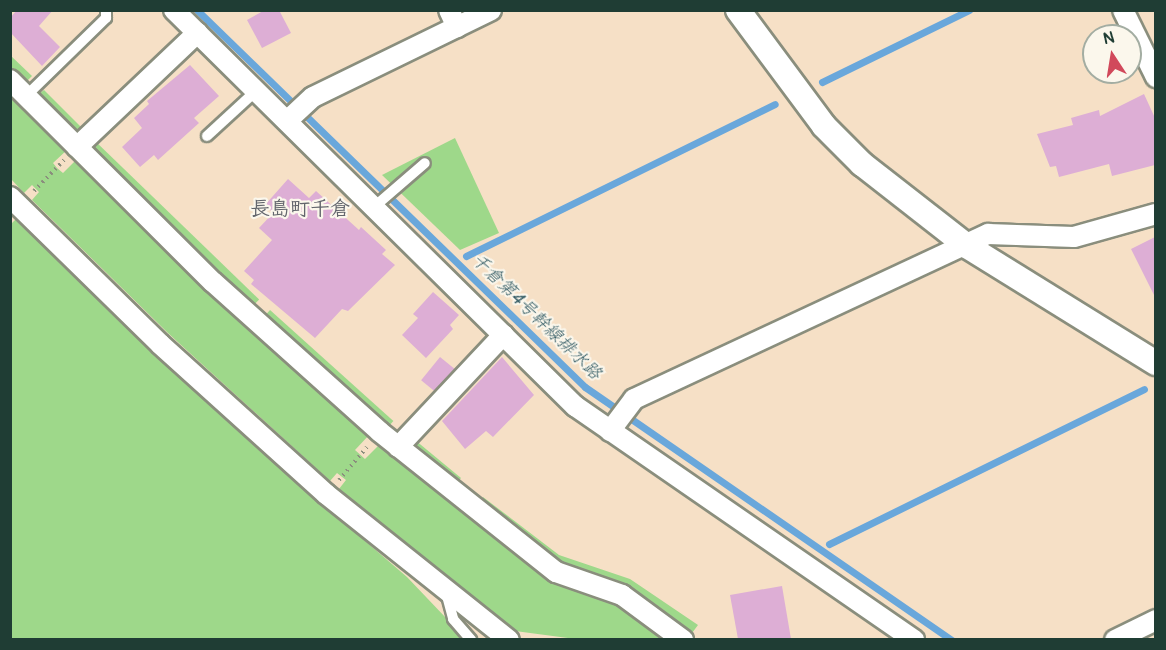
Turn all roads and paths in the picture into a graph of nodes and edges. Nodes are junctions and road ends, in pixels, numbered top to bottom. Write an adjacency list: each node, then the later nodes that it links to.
1 (106, 10): 11 (lane)
2 (174, 10): 7 (street)
3 (491, 10): 6 (street)
4 (738, 10): 21 (street)
5 (1123, 10): 8 (street)
6 (453, 19): 12 (street)
7 (196, 33): 10 (street); 14 (street)
8 (1155, 77)
9 (10, 80): 11 (street)
10 (256, 91): 12 (street); 13 (lane)
11 (26, 96): 14 (street)
12 (290, 118): 19 (street)
13 (207, 136)
14 (77, 147): 25 (street)
15 (425, 163): 19 (lane)
16 (57, 168): 17 (path)
17 (36, 189)
18 (10, 197): 28 (street)
19 (377, 204): 22 (street)
20 (1155, 214): 21 (street)
21 (967, 246): 23 (street); 24 (street)
22 (503, 335): 24 (street); 25 (street)
23 (1155, 363)
24 (618, 420): 33 (street)
25 (398, 447): 32 (street)
26 (360, 455): 27 (path)
27 (341, 477)
28 (446, 589): 30 (lane); 31 (street)
29 (1155, 620): 34 (street)
30 (471, 639)
31 (509, 639)
32 (683, 639)
33 (914, 639)
34 (1115, 639)

